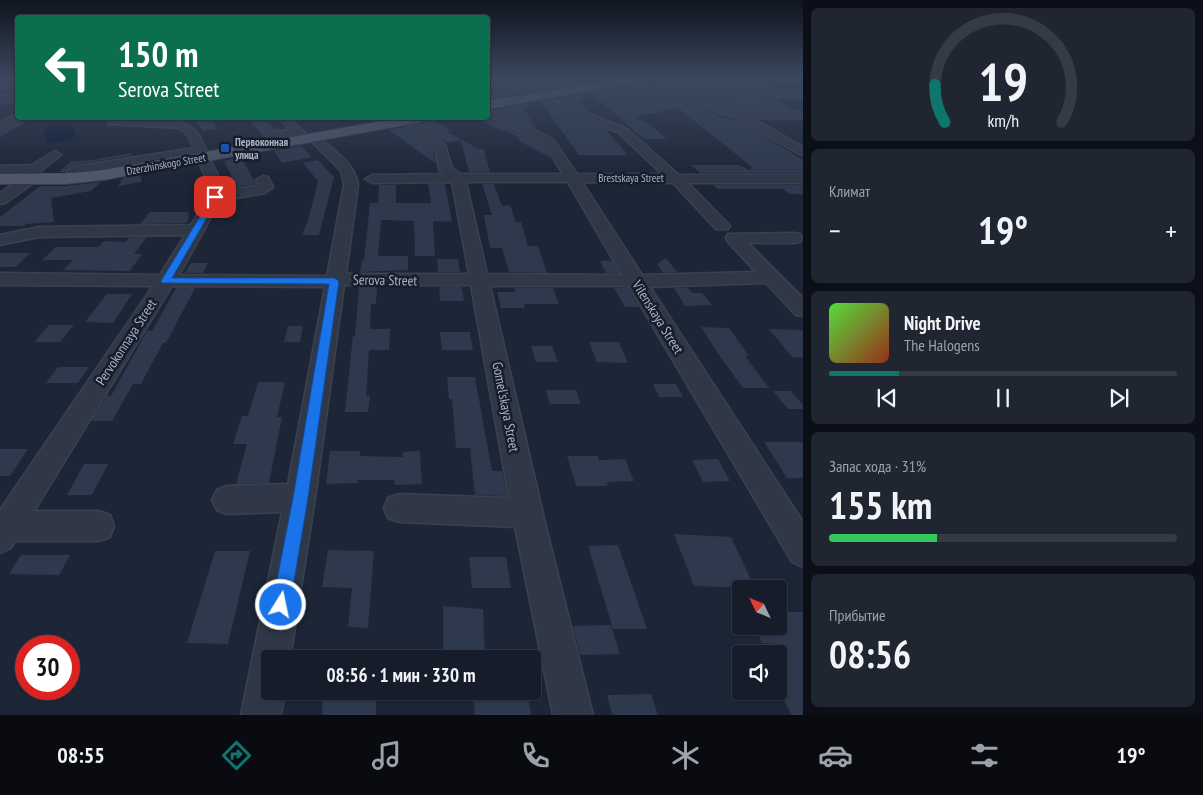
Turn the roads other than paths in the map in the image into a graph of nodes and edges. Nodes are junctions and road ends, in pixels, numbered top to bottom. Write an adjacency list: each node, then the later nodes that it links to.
1 (573, 110): 22 (street)
2 (723, 110): 5 (street)
3 (490, 113): 21 (street, Vilenskaya Street)
4 (803, 115): 5 (street)
5 (740, 116): 14 (street)
6 (15, 118): 11 (street)
7 (286, 120): 13 (street)
8 (407, 120): 13 (main road, Dzerzhinskogo Street)
9 (414, 120): 20 (street, Gomel'skaya Street)
10 (110, 122): 15 (street)
11 (0, 126)
12 (272, 136): 13 (street)
13 (305, 136): 15 (main road, Dzerzhinskogo Street); 37 (street)
14 (803, 152)
15 (203, 154): 18 (street); 19 (main road, Dzerzhinskogo Street); 27 (street)
16 (55, 155): 19 (street)
17 (0, 170): 19 (street, Dzerzhinskogo Street)
18 (73, 171)
19 (32, 174): 24 (main road, Dzerzhinskogo Street); 28 (street)
20 (458, 178): 21 (street, Brestskaya Street); 25 (street, Brestskaya Street); 38 (street, Gomel'skaya Street)
21 (572, 178): 22 (street, Brestskaya Street); 35 (street, Vilenskaya Street)
22 (675, 178): 23 (street, Brestskaya Street); 30 (street)
23 (803, 178)
24 (0, 179)
25 (372, 179)
26 (263, 180): 27 (street)
27 (215, 197): 29 (street, Pervokonnaya Street)
28 (0, 200)
29 (196, 230): 32 (street); 36 (street, Pervokonnaya Street)
30 (728, 232): 31 (street); 33 (street)
31 (799, 237)
32 (0, 240)
33 (771, 277): 35 (street, Serova Street); 39 (street)
34 (0, 279): 36 (street, Serova Street)
35 (635, 280): 38 (street, Serova Street); 46 (street, Vilenskaya Street)
36 (166, 281): 37 (street, Serova Street); 45 (street, Pervokonnaya Street)
37 (334, 281): 38 (street, Serova Street); 40 (street)
38 (481, 281): 43 (street, Gomel'skaya Street)
39 (803, 310)
40 (300, 498): 41 (street); 47 (street)
41 (227, 500)
42 (399, 508): 43 (street)
43 (527, 513): 50 (street, Gomel'skaya Street)
44 (99, 526): 45 (street)
45 (2, 530)
46 (803, 551)
47 (273, 650)
48 (264, 700): 49 (street)
49 (261, 715)
50 (573, 715)

